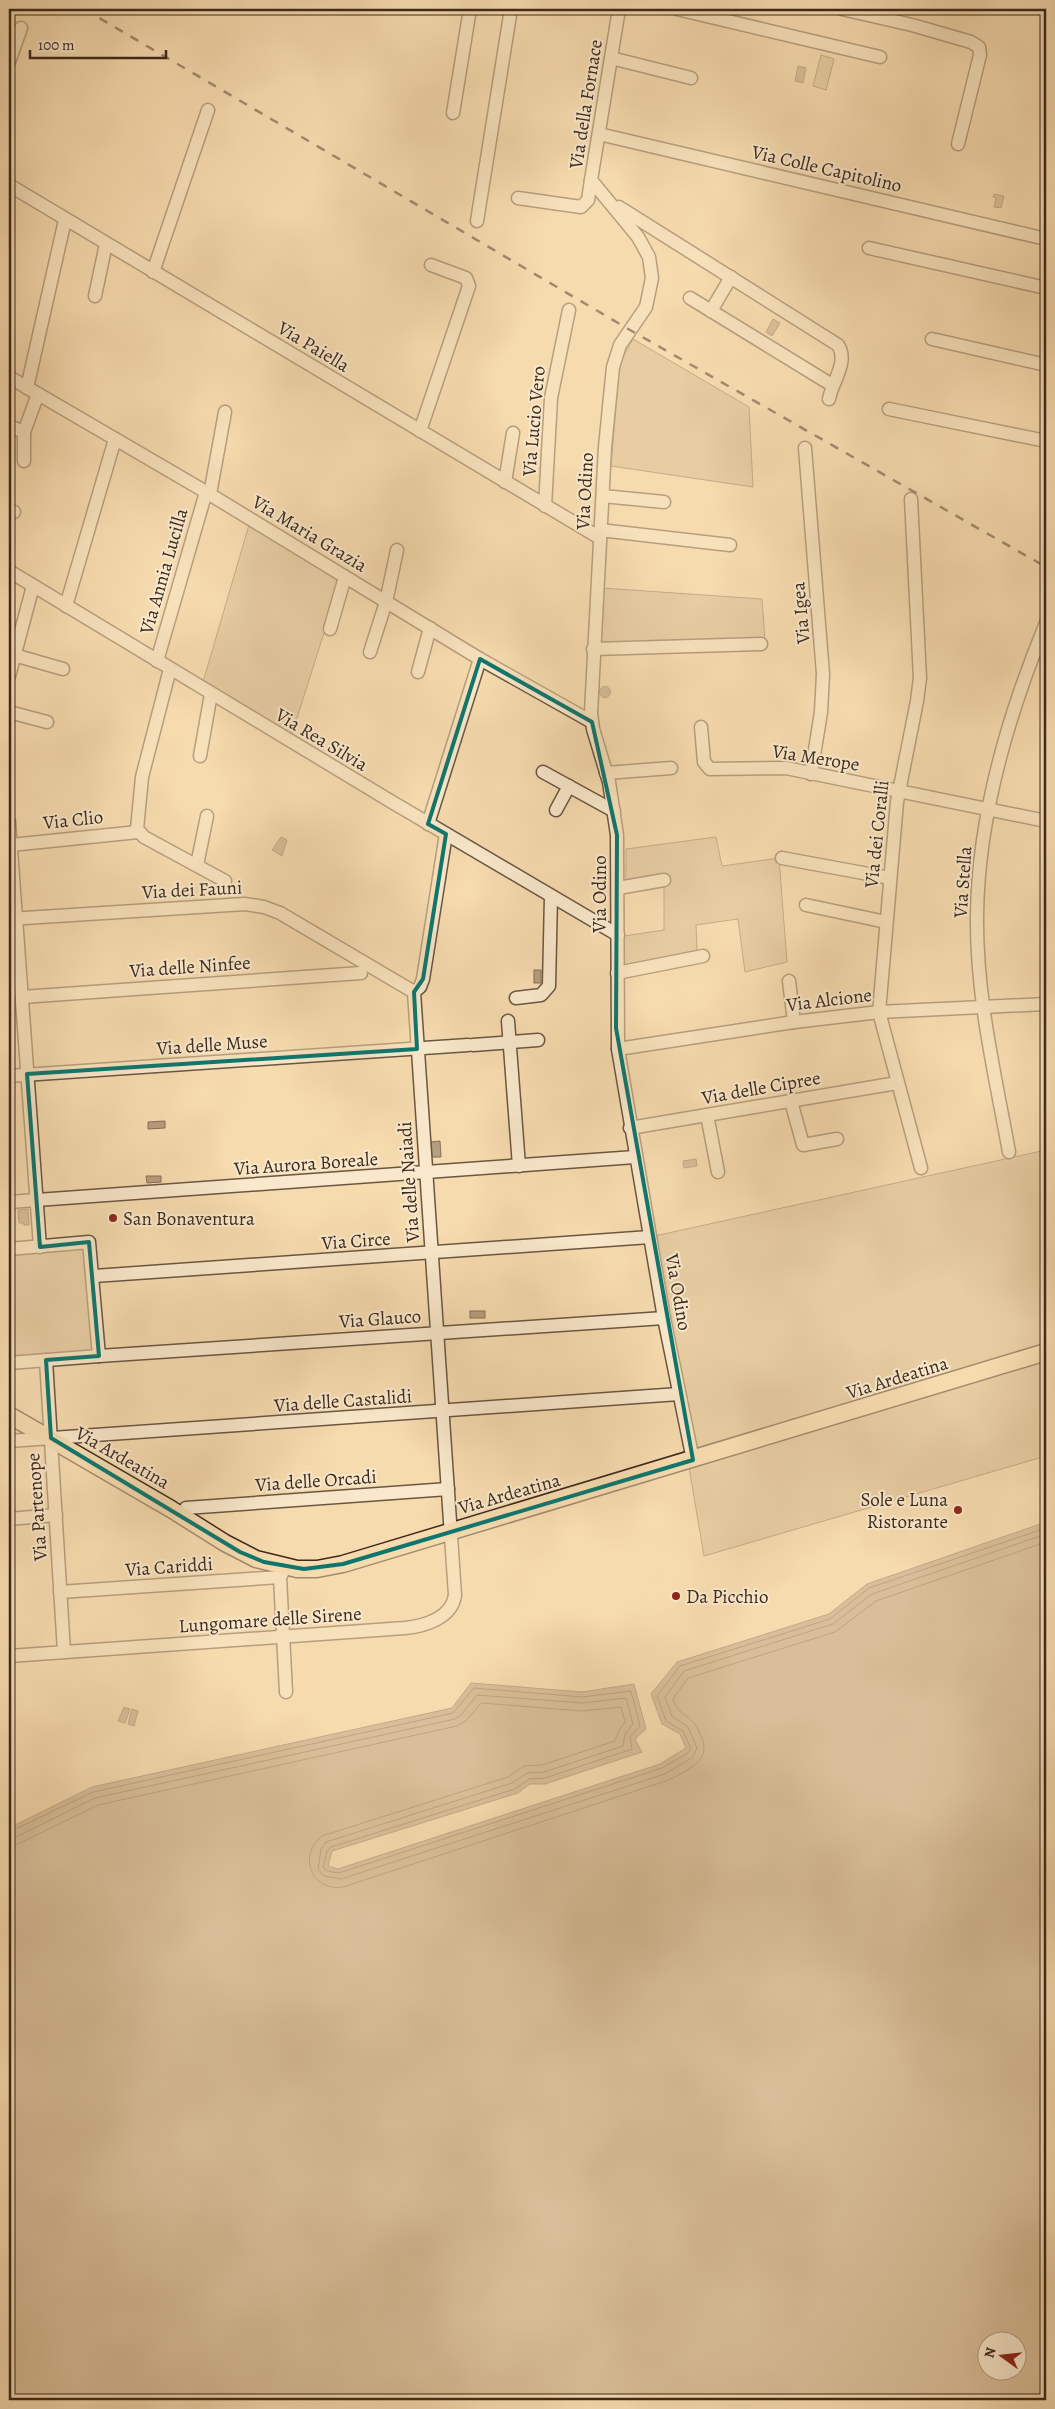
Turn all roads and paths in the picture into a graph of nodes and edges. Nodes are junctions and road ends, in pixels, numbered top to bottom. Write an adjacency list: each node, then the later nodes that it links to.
1 (470, 9): 12 (street)
2 (511, 9): 20 (street)
3 (619, 9): 8 (street, Via della Fornace)
4 (677, 9): 7 (street)
5 (842, 9): 14 (street)
6 (21, 28): 9 (street)
7 (880, 57)
8 (611, 58): 10 (street); 13 (street, Via della Fornace)
9 (9, 62)
10 (691, 78)
11 (208, 110): 25 (street)
12 (453, 113)
13 (599, 134): 15 (street, Via della Fornace); 21 (street, Via Colle Capitolino)
14 (958, 144)
15 (591, 180): 17 (street); 18 (street, Via della Fornace)
16 (9, 185): 19 (street, Via Paiella)
17 (518, 198)
18 (610, 202): 26 (street); 32 (street, Via della Fornace)
19 (65, 220): 22 (street, Via Paiella); 37 (street)
20 (477, 221)
21 (1046, 239)
22 (106, 244): 25 (street, Via Paiella); 28 (street)
23 (869, 248): 27 (street)
24 (431, 265): 43 (street)
25 (154, 272): 43 (street, Via Paiella)
26 (731, 277): 31 (street); 36 (street)
27 (1046, 288)
28 (95, 296)
29 (690, 298): 31 (street)
30 (569, 310): 54 (street, Via Lucio Vero)
31 (711, 311): 36 (street)
32 (630, 330): 51 (street, Via Odino)
33 (932, 339): 34 (street)
34 (1046, 365)
35 (9, 377): 37 (street, Via Maria Grazia)
36 (832, 385): 38 (street)
37 (32, 391): 42 (street); 45 (street, Via Maria Grazia)
38 (829, 399)
39 (889, 409): 46 (street)
40 (225, 412): 50 (street, Via Annia Lucilla)
41 (9, 426): 42 (street)
42 (24, 432): 48 (street)
43 (420, 432): 49 (street, Via Paiella)
44 (513, 433): 49 (street)
45 (115, 439): 50 (street, Via Maria Grazia); 62 (street)
46 (1046, 441)
47 (805, 448): 85 (street, Via Igea)
48 (24, 461)
49 (505, 482): 54 (street, Via Paiella)
50 (208, 493): 59 (street, Via Maria Grazia); 71 (street, Via Annia Lucilla)
51 (603, 496): 53 (street); 55 (street, Via Odino)
52 (911, 499): 87 (street, Via dei Coralli)
53 (664, 502)
54 (545, 506): 55 (street, Via Paiella)
55 (600, 534): 56 (street); 67 (street, Via Odino)
56 (730, 545)
57 (396, 550): 61 (street)
58 (9, 571): 60 (street, Via Rea Silvia)
59 (345, 577): 61 (street, Via Maria Grazia); 65 (street)
60 (33, 586): 62 (street, Via Rea Silvia); 69 (street)
61 (386, 602): 64 (street, Via Maria Grazia); 68 (street)
62 (66, 606): 71 (street, Via Rea Silvia)
63 (1046, 623): 89 (street, Via Stella)
64 (430, 628): 70 (street, Via Maria Grazia); 74 (street)
65 (330, 629)
66 (761, 644): 67 (street)
67 (594, 649): 79 (street, Via Odino)
68 (370, 652)
69 (14, 655): 72 (street); 75 (street)
70 (480, 659): 79 (street, Via Maria Grazia); 94 (street)
71 (157, 661): 73 (street, Via Rea Silvia)
72 (63, 668)
73 (170, 669): 76 (street, Via Rea Silvia); 95 (street)
74 (418, 672)
75 (9, 676)
76 (211, 694): 81 (street); 94 (street, Via Rea Silvia)
77 (9, 712): 78 (street)
78 (47, 722)
79 (592, 722): 84 (street, Via Odino)
80 (701, 728): 85 (street, Via Merope)
81 (200, 756)
82 (671, 768): 84 (street)
83 (543, 772): 86 (street)
84 (606, 773): 90 (street, Via Odino)
85 (811, 774): 87 (street, Via Merope)
86 (569, 786): 88 (street); 90 (street)
87 (899, 791): 89 (street, Via Merope); 100 (street, Via dei Coralli)
88 (556, 810)
89 (988, 810): 92 (street, Via Merope); 117 (street, Via Stella)
90 (614, 811): 103 (street, Via Odino)
91 (207, 816): 99 (street)
92 (1046, 821)
93 (9, 822): 97 (street)
94 (428, 824): 96 (street, Via Rea Silvia)
95 (138, 832): 97 (street, Via Clio); 99 (street)
96 (446, 834): 104 (street, Via Rea Silvia); 113 (street)
97 (11, 845): 106 (street)
98 (782, 858): 100 (street)
99 (197, 866): 101 (street)
100 (890, 878): 107 (street, Via dei Coralli)
101 (225, 880)
102 (664, 880): 103 (street)
103 (618, 888): 108 (street, Via Odino)
104 (551, 896): 108 (street, Via Rea Silvia); 115 (street)
105 (806, 905): 107 (street)
106 (13, 919): 113 (street, Via dei Fauni); 114 (street)
107 (886, 922): 118 (street, Via dei Coralli)
108 (618, 935): 111 (street, Via Odino)
109 (703, 956): 111 (street)
110 (361, 973): 114 (street, Via delle Ninfee)
111 (617, 974): 124 (street, Via Odino)
112 (789, 981): 120 (street)
113 (414, 992): 123 (street, Via delle Naiadi)
114 (22, 997): 125 (street)
115 (516, 998)
116 (1046, 1004): 117 (street, Via Alcione)
117 (983, 1006): 118 (street, Via Alcione); 132 (street, Via Stella)
118 (879, 1012): 120 (street, Via Alcione); 127 (street, Via dei Coralli)
119 (508, 1022): 122 (street)
120 (794, 1022): 124 (street, Via Alcione)
121 (538, 1040): 122 (street, Via delle Muse)
122 (509, 1042): 123 (street, Via delle Muse); 134 (street)
123 (417, 1049): 125 (street, Via delle Muse); 137 (street, Via delle Naiadi)
124 (618, 1049): 130 (street, Via Odino)
125 (27, 1074): 126 (street, Via delle Muse); 138 (street)
126 (9, 1076)
127 (897, 1083): 128 (street, Via delle Cipree); 135 (street, Via dei Coralli)
128 (791, 1101): 129 (street, Via delle Cipree); 131 (street)
129 (707, 1116): 130 (street, Via delle Cipree); 136 (street)
130 (630, 1128): 133 (street, Via Odino)
131 (837, 1139)
132 (1009, 1152)
133 (635, 1157): 134 (street, Via Aurora Boreale); 140 (street, Via Odino)
134 (519, 1166): 137 (street, Via Aurora Boreale)
135 (921, 1168)
136 (718, 1172)
137 (427, 1174): 138 (street, Via Aurora Boreale); 143 (street, Via delle Naiadi)
138 (36, 1200): 139 (street, Via Aurora Boreale); 141 (street)
139 (9, 1202)
140 (650, 1237): 143 (street, Via Circe); 145 (street, Via Odino)
141 (40, 1247): 142 (street); 144 (street)
142 (9, 1249)
143 (432, 1254): 144 (street, Via Circe); 146 (street, Via delle Naiadi)
144 (94, 1276): 148 (street)
145 (664, 1318): 146 (street, Via Glauco); 151 (street, Via Odino)
146 (438, 1333): 148 (street, Via Glauco); 152 (street, Via delle Naiadi)
147 (1046, 1352): 156 (main road, Via Ardeatina)
148 (99, 1356): 149 (street, Via Glauco)
149 (46, 1360): 150 (street, Via Glauco); 154 (street, Via Partenope)
150 (9, 1363)
151 (680, 1394): 152 (street, Via delle Castalidi); 156 (street, Via Odino)
152 (443, 1412): 154 (street, Via delle Castalidi); 157 (street, Via delle Naiadi)
153 (9, 1416): 154 (main road, Via Ardeatina)
154 (51, 1438): 155 (street, Via delle Castalidi); 159 (street, Via Partenope); 162 (main road, Via Ardeatina)
155 (9, 1442)
156 (693, 1460): 161 (main road, Via Ardeatina)
157 (448, 1490): 158 (street, Via delle Orcadi); 161 (street, Via delle Naiadi)
158 (186, 1508)
159 (56, 1515): 160 (street); 163 (street, Via Partenope)
160 (9, 1519)
161 (451, 1531): 162 (main road, Via Ardeatina); 164 (street, Lungomare delle Sirene)
162 (283, 1573): 163 (street, Via Cariddi); 164 (street)
163 (60, 1592): 165 (street, Via Partenope)
164 (283, 1638): 165 (street, Lungomare delle Sirene); 167 (street)
165 (64, 1652): 166 (street, Lungomare delle Sirene)
166 (9, 1656)
167 (286, 1692)

